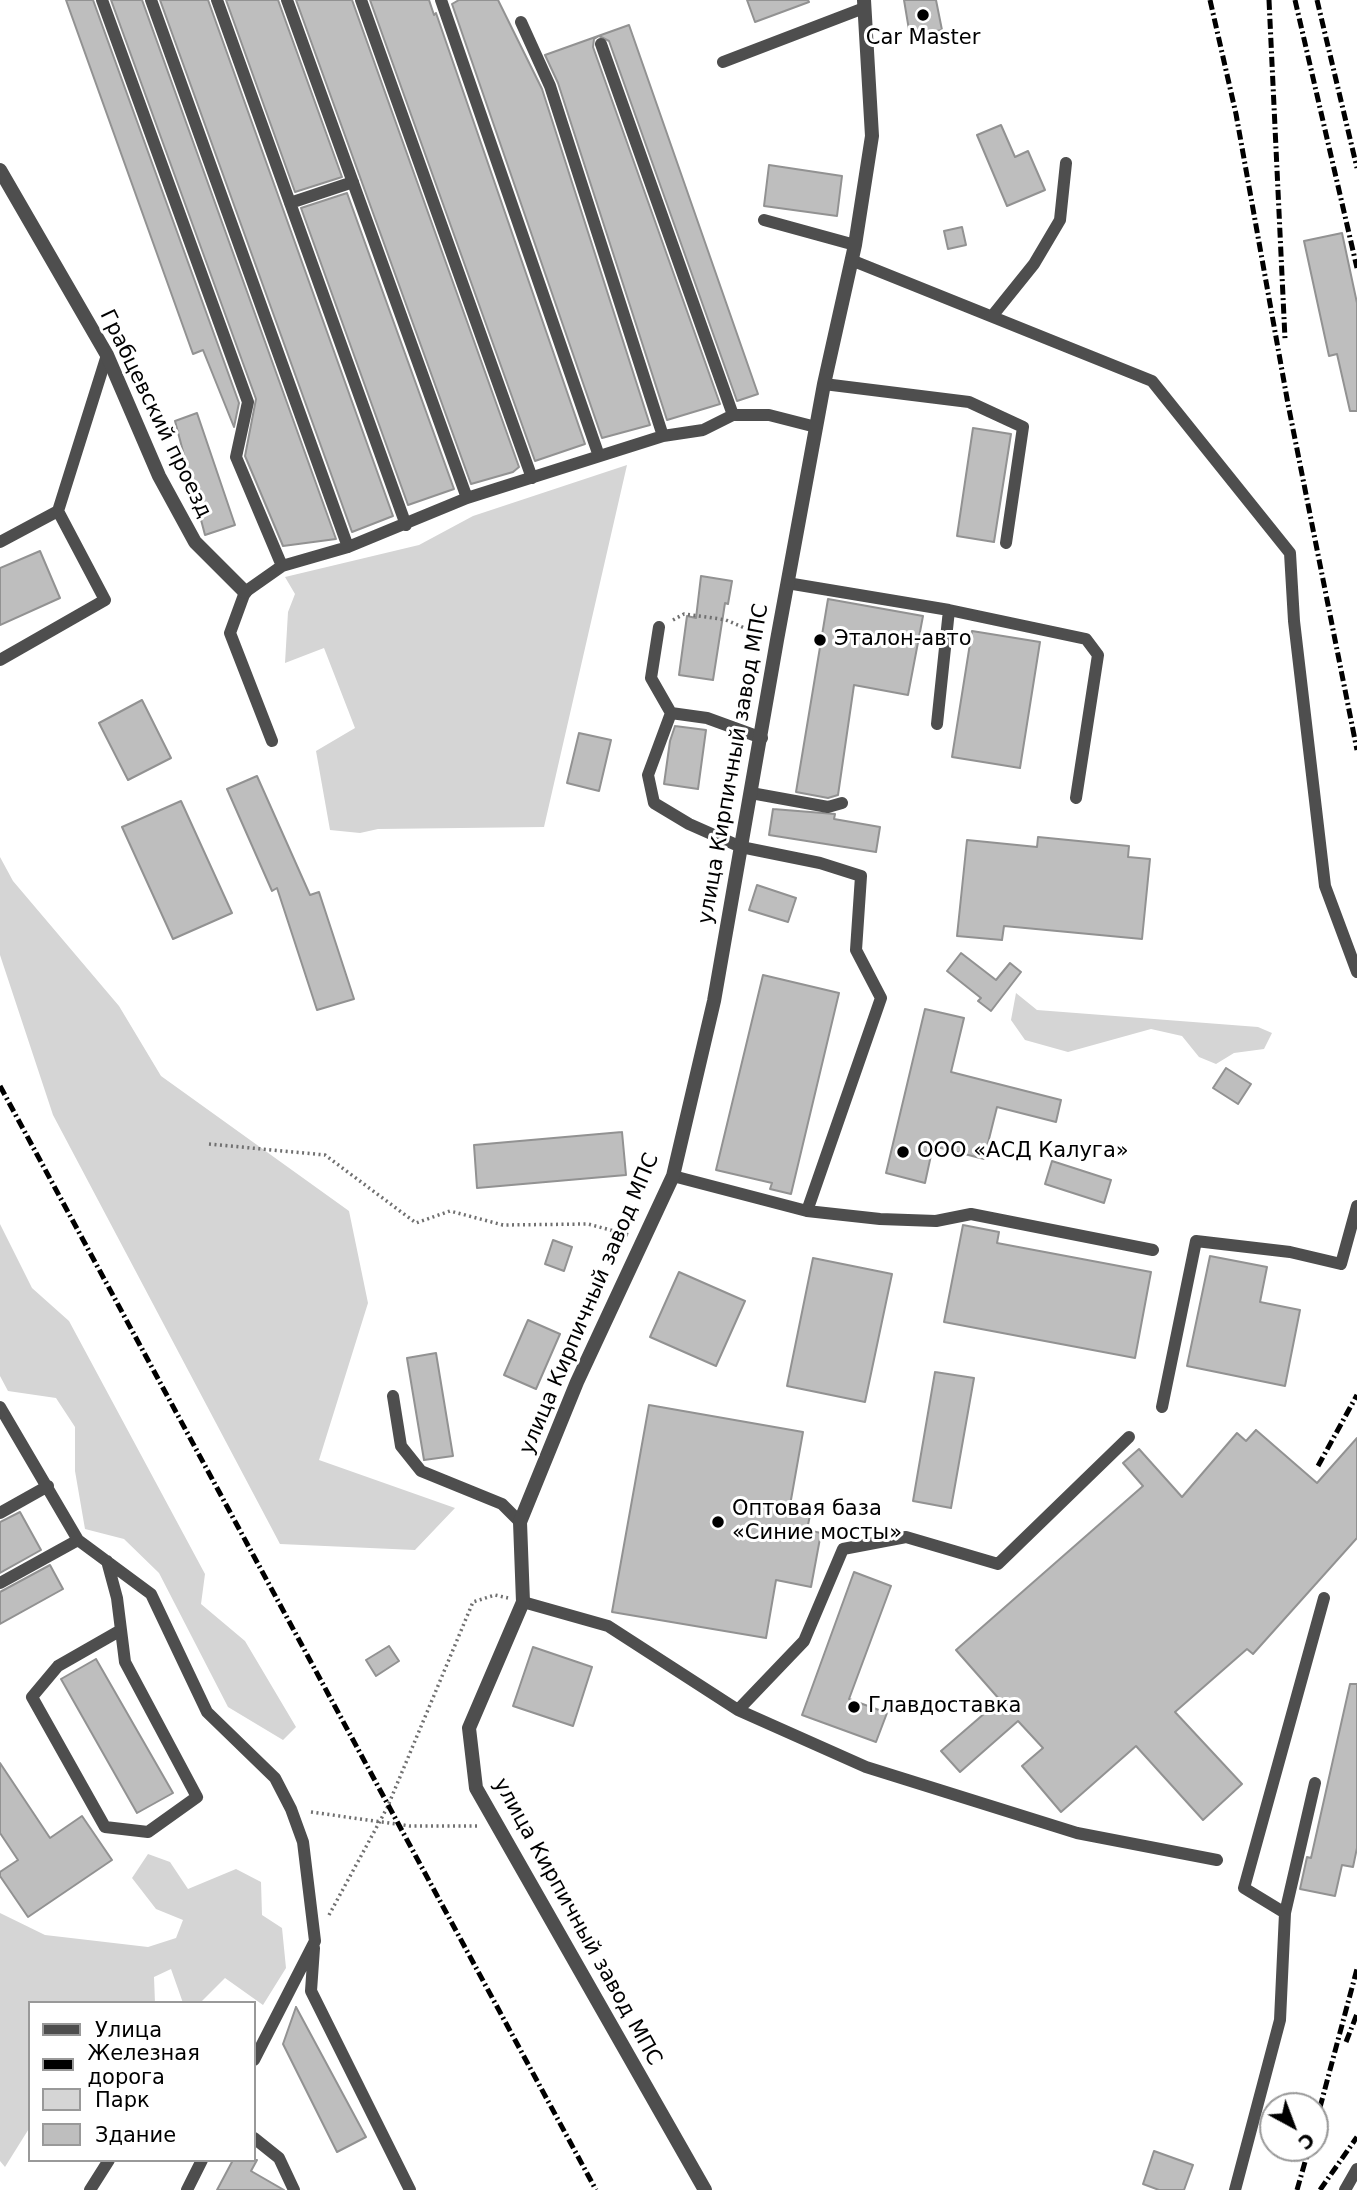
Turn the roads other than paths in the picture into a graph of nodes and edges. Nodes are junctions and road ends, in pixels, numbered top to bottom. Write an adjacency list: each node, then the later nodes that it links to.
1 (102, 0): 31 (lane)
2 (151, 0): 30 (lane)
3 (217, 0): 14 (lane)
4 (287, 0): 13 (lane)
5 (360, 0): 24 (lane)
6 (440, 0): 23 (lane)
7 (864, 4): 10 (lane); 16 (street, улица Кирпичный завод МПС)
8 (521, 22): 22 (lane)
9 (601, 44): 20 (lane)
10 (723, 62)
11 (1066, 163): 17 (lane)
12 (0, 170): 18 (street, Грабцевский проезд)
13 (353, 182): 14 (lane); 25 (lane)
14 (290, 203): 27 (lane)
15 (764, 220): 16 (lane)
16 (853, 252): 17 (lane); 19 (street, улица Кирпичный завод МПС)
17 (993, 315): 45 (lane)
18 (107, 355): 26 (lane); 33 (street, Грабцевский проезд)
19 (824, 384): 21 (street, улица Кирпичный завод МПС); 29 (lane)
20 (733, 415): 21 (lane); 22 (lane)
21 (816, 427): 32 (street, улица Кирпичный завод МПС)
22 (663, 436): 23 (lane)
23 (599, 456): 24 (lane)
24 (531, 478): 25 (lane)
25 (467, 498): 27 (lane)
26 (58, 511): 28 (lane); 36 (lane)
27 (406, 525): 30 (lane)
28 (0, 542)
29 (1006, 543)
30 (348, 547): 31 (lane)
31 (282, 566): 33 (lane)
32 (787, 583): 34 (lane); 39 (street, улица Кирпичный завод МПС)
33 (245, 592): 40 (lane)
34 (949, 610): 38 (lane); 42 (lane)
35 (659, 627): 37 (lane)
36 (0, 660)
37 (671, 713): 39 (lane); 44 (lane)
38 (937, 724)
39 (762, 738): 41 (street, улица Кирпичный завод МПС)
40 (272, 741)
41 (751, 793): 43 (lane); 44 (street, улица Кирпичный завод МПС)
42 (1076, 798)
43 (842, 803)
44 (741, 847): 46 (street, улица Кирпичный завод МПС); 48 (lane)
45 (1357, 972)
46 (673, 1176): 48 (lane); 58 (street, улица Кирпичный завод МПС)
47 (1357, 1206): 52 (lane)
48 (807, 1211): 49 (lane)
49 (1153, 1250)
50 (393, 1396): 58 (lane)
51 (0, 1407): 53 (lane)
52 (1162, 1407)
53 (12, 1428): 54 (lane); 56 (lane)
54 (0, 1435)
55 (1129, 1437): 65 (lane)
56 (48, 1486): 57 (lane); 59 (lane)
57 (0, 1513)
58 (520, 1522): 63 (street, улица Кирпичный завод МПС)
59 (78, 1540): 60 (lane); 61 (lane)
60 (107, 1561): 64 (lane); 69 (lane)
61 (0, 1583)
62 (1324, 1598): 68 (lane)
63 (523, 1602): 65 (lane); 79 (street, улица Кирпичный завод МПС)
64 (121, 1630): 64 (lane)
65 (738, 1710): 67 (lane)
66 (1315, 1783): 68 (lane)
67 (1217, 1860)
68 (1285, 1913): 80 (lane)
69 (315, 1941): 70 (lane); 78 (lane)
70 (256, 2056)
71 (256, 2140): 77 (lane)
72 (108, 2162): 75 (lane)
73 (201, 2162): 76 (lane)
74 (1357, 2169): 81 (lane)
75 (90, 2190)
76 (187, 2190)
77 (294, 2190)
78 (411, 2190)
79 (705, 2190)
80 (1235, 2190)
81 (1345, 2190)

